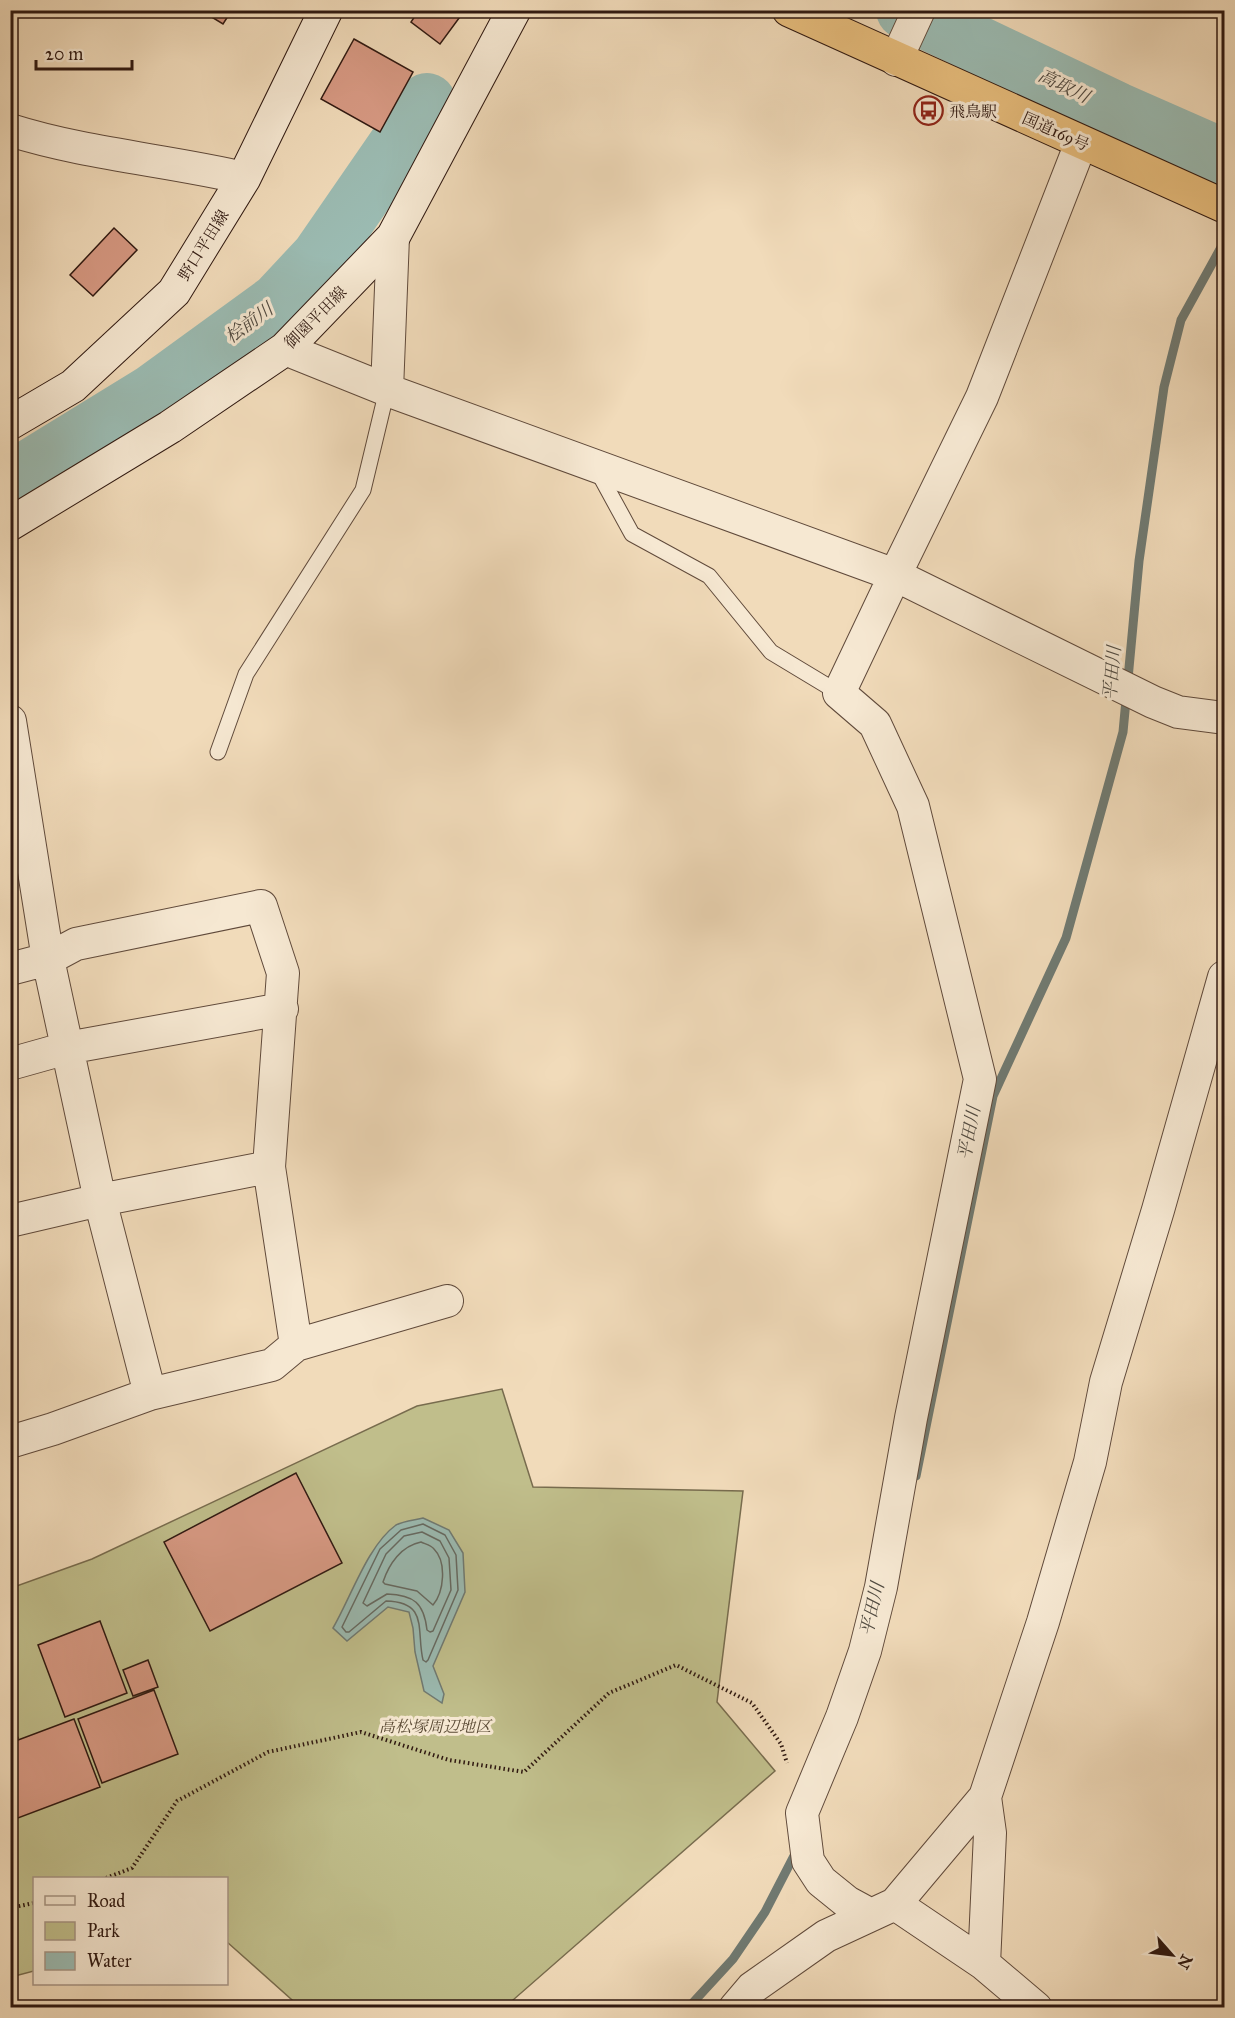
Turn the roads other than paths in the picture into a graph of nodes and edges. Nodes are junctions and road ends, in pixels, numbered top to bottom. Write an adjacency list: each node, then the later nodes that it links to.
1 (326, 10): 8 (main road, 野口平田線)
2 (514, 10): 10 (main road, 御園平田線)
3 (789, 10): 5 (highway, 国道169号)
4 (919, 10): 5 (street)
5 (896, 60): 7 (highway, 国道169号)
6 (10, 130): 8 (street)
7 (1081, 143): 9 (highway, 国道169号); 16 (street)
8 (244, 178): 13 (main road, 野口平田線)
9 (1224, 206)
10 (393, 237): 11 (main road, 御園平田線); 12 (street)
11 (285, 349): 12 (street); 15 (main road, 御園平田線)
12 (387, 390): 14 (street); 20 (lane)
13 (10, 423)
14 (594, 466): 16 (street); 17 (lane)
15 (10, 524)
16 (894, 575): 17 (street); 18 (street)
17 (839, 693): 35 (street)
18 (1224, 718)
19 (10, 721): 21 (street)
20 (218, 752)
21 (48, 959): 22 (street); 24 (street); 25 (street)
22 (10, 969)
23 (1224, 977): 34 (street)
24 (282, 1008): 25 (street); 27 (street)
25 (67, 1048): 26 (street); 28 (street)
26 (10, 1064)
27 (269, 1167): 28 (street); 31 (street)
28 (100, 1200): 29 (street); 32 (street)
29 (10, 1221)
30 (447, 1301): 31 (street)
31 (296, 1345): 32 (street)
32 (150, 1394): 33 (street)
33 (10, 1442)
34 (985, 1797): 35 (street); 36 (street)
35 (883, 1909): 36 (street); 37 (street)
36 (984, 1964): 38 (street)
37 (735, 2007)
38 (1036, 2007)

